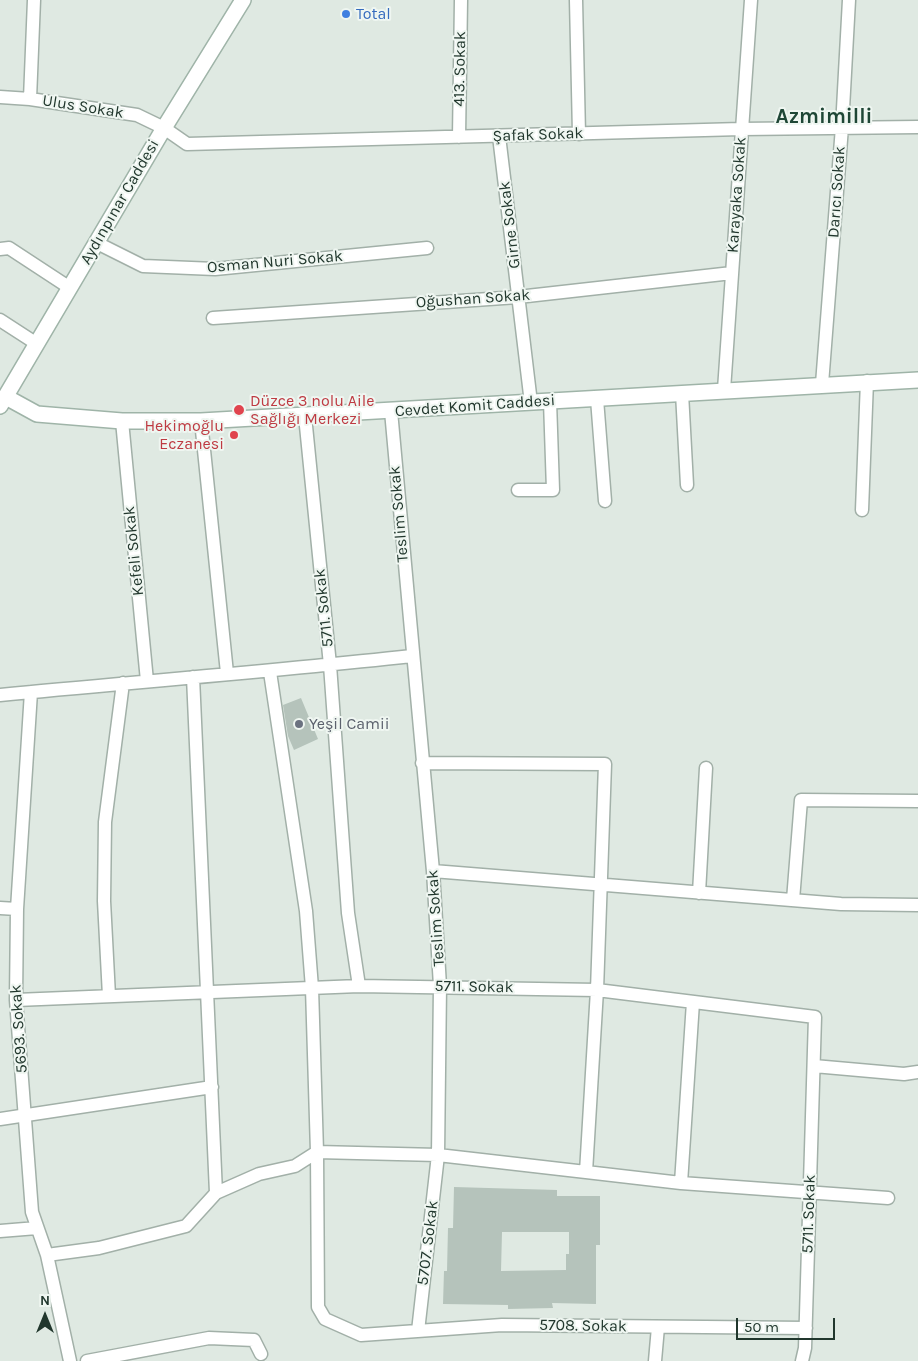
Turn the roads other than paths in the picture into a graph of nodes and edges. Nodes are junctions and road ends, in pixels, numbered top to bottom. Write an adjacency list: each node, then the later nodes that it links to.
1 (34, 0): 8 (street)
2 (243, 0): 11 (street, Aydınpınar Caddesi)
3 (461, 0): 15 (street, 413. Sokak)
4 (576, 0): 13 (street)
5 (751, 0): 12 (street, Karayaka Sokak)
6 (848, 0): 9 (street, Darıcı Sokak)
7 (0, 98): 8 (street, Ulus Sokak)
8 (30, 99): 11 (street, Ulus Sokak)
9 (842, 127): 10 (street, Şafak Sokak); 12 (street, Şafak Sokak); 27 (street, Darıcı Sokak)
10 (918, 127)
11 (164, 128): 15 (street, Şafak Sokak); 16 (street, Aydınpınar Caddesi)
12 (741, 129): 13 (street, Şafak Sokak); 19 (street, Karayaka Sokak)
13 (578, 134): 14 (street, Şafak Sokak)
14 (499, 136): 15 (street, Şafak Sokak); 21 (street, Girne Sokak)
15 (458, 138)
16 (97, 243): 17 (street, Osman Nuri Sokak); 20 (street, Aydınpınar Caddesi)
17 (427, 248)
18 (0, 249): 20 (street)
19 (732, 273): 21 (street, Oğushan Sokak); 28 (street, Karayaka Sokak)
20 (70, 288): 24 (street, Aydınpınar Caddesi)
21 (518, 297): 22 (street, Oğushan Sokak); 33 (street, Girne Sokak)
22 (213, 318)
23 (0, 320): 24 (street)
24 (37, 344): 32 (street, Aydınpınar Caddesi)
25 (918, 380): 26 (street, Cevdet Komit Caddesi)
26 (867, 382): 27 (street, Cevdet Komit Caddesi); 41 (street)
27 (822, 384): 28 (street, Cevdet Komit Caddesi)
28 (724, 390): 29 (street, Cevdet Komit Caddesi)
29 (682, 394): 30 (street, Cevdet Komit Caddesi); 38 (street)
30 (597, 399): 31 (street, Cevdet Komit Caddesi); 40 (street)
31 (550, 401): 33 (street, Cevdet Komit Caddesi); 39 (street)
32 (3, 402): 36 (street, Cevdet Komit Caddesi)
33 (531, 403): 34 (street, Cevdet Komit Caddesi)
34 (391, 411): 35 (street, Cevdet Komit Caddesi); 42 (street, Teslim Sokak)
35 (305, 416): 37 (street, Cevdet Komit Caddesi); 43 (street, 5711. Sokak)
36 (122, 420): 37 (street, Cevdet Komit Caddesi); 47 (street, Kefeli Sokak)
37 (202, 421): 45 (street)
38 (687, 485)
39 (518, 490)
40 (605, 501)
41 (862, 510)
42 (412, 656): 43 (street); 51 (street, Teslim Sokak)
43 (330, 665): 44 (street); 61 (street, 5711. Sokak)
44 (270, 672): 45 (street); 63 (street)
45 (227, 674): 46 (street)
46 (193, 677): 47 (street); 65 (street)
47 (147, 681): 48 (street)
48 (123, 683): 49 (street); 66 (street)
49 (31, 692): 50 (street); 60 (street, 5693. Sokak)
50 (0, 695)
51 (422, 763): 54 (street, Teslim Sokak); 55 (street)
52 (706, 768): 56 (street)
53 (918, 801): 57 (street)
54 (433, 871): 55 (street); 62 (street, Teslim Sokak)
55 (601, 885): 56 (street); 64 (street)
56 (699, 893): 57 (street)
57 (793, 900): 58 (street)
58 (918, 905)
59 (0, 908): 60 (street)
60 (17, 908): 67 (street, 5693. Sokak)
61 (359, 986): 62 (street, 5711. Sokak); 63 (street)
62 (440, 986): 64 (street, 5711. Sokak); 75 (street, Teslim Sokak)
63 (312, 988): 65 (street); 74 (street)
64 (597, 990): 68 (street, 5711. Sokak); 76 (street)
65 (206, 992): 66 (street); 71 (street)
66 (110, 996): 67 (street)
67 (16, 1000): 72 (street, 5693. Sokak)
68 (693, 1002): 69 (street, 5711. Sokak); 77 (street)
69 (814, 1066): 70 (street); 78 (street, 5711. Sokak)
70 (918, 1072)
71 (212, 1087): 72 (street); 79 (street)
72 (25, 1117): 73 (street); 81 (street, 5693. Sokak)
73 (0, 1119)
74 (317, 1152): 75 (street); 79 (street); 86 (street, 5708. Sokak)
75 (438, 1155): 76 (street); 86 (street, 5707. Sokak)
76 (586, 1172): 77 (street)
77 (681, 1183): 78 (street)
78 (809, 1192): 80 (street); 85 (street, 5711. Sokak)
79 (216, 1193): 83 (street)
80 (888, 1198)
81 (37, 1228): 82 (street); 83 (street, 5693. Sokak)
82 (0, 1231)
83 (48, 1255): 88 (street, 5693. Sokak)
84 (658, 1327): 85 (street, 5708. Sokak); 86 (street, 5708. Sokak); 90 (street)
85 (806, 1328): 91 (street, 5711. Sokak)
86 (418, 1331)
87 (262, 1354): 89 (street)
88 (70, 1361)
89 (87, 1361)
90 (655, 1361)
91 (802, 1361)

